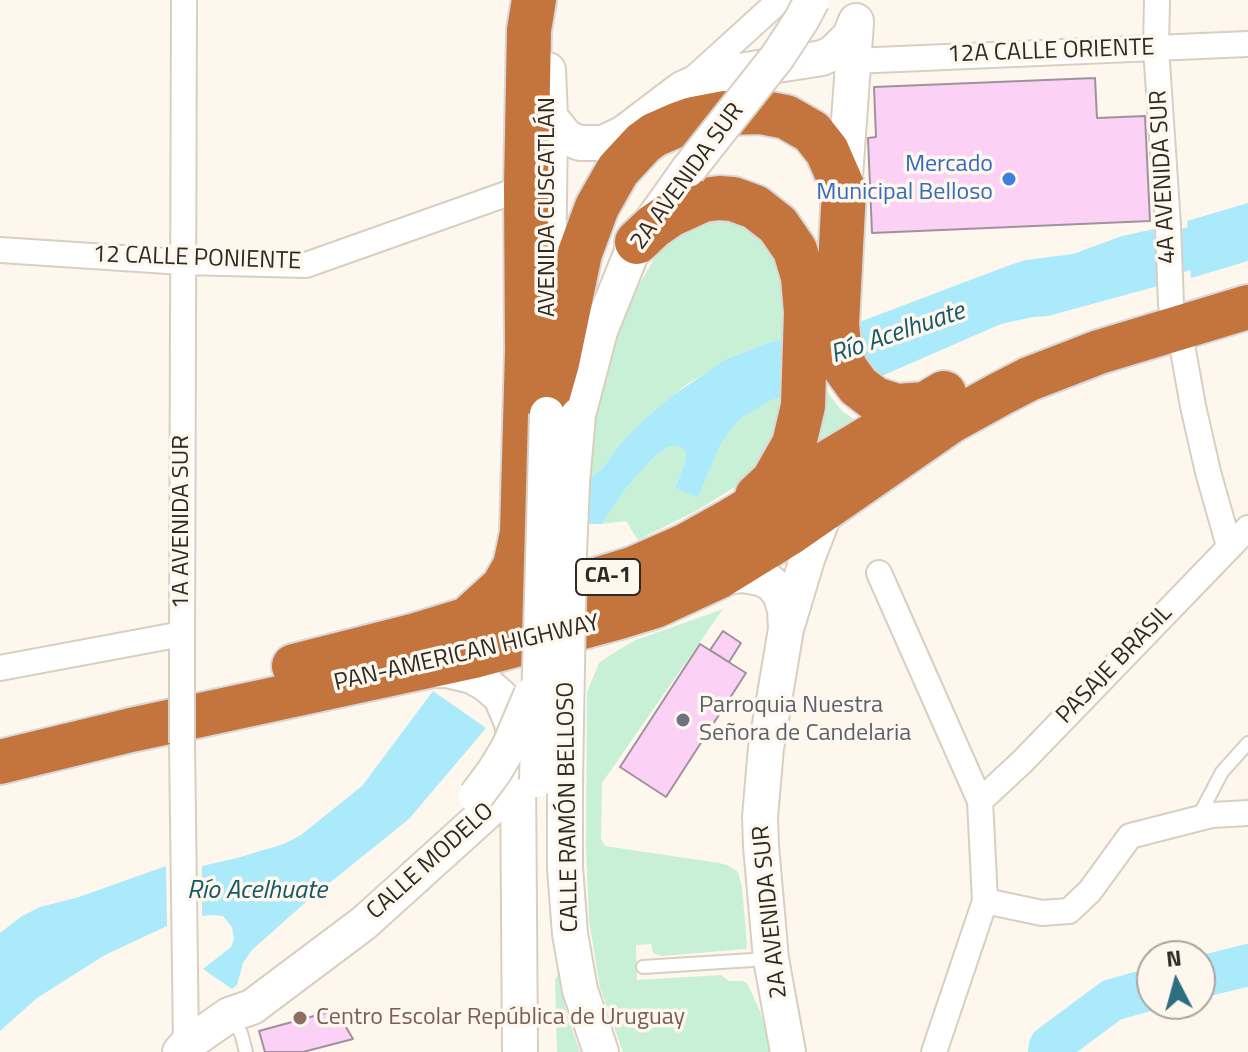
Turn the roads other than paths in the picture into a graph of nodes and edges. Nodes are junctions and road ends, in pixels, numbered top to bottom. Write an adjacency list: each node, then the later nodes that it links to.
1 (184, 0): 17 (street, 1A AVENIDA SUR)
2 (534, 0): 13 (highway)
3 (544, 0): 12 (main road, AVENIDA CUSCATLÁN)
4 (780, 0): 11 (street)
5 (812, 0): 15 (main road, 2A AVENIDA SUR, bridge)
6 (1157, 0): 9 (street, 4A AVENIDA SUR)
7 (856, 11): 10 (main road); 11 (main road)
8 (1248, 44): 9 (street, 12A CALLE ORIENTE)
9 (1156, 48): 10 (street, 12A CALLE ORIENTE); 19 (street, 4A AVENIDA SUR)
10 (853, 61): 14 (main road)
11 (682, 89): 12 (main road)
12 (550, 117): 23 (main road, AVENIDA CUSCATLÁN)
13 (526, 187): 17 (street, 12 CALLE PONIENTE); 30 (highway)
14 (844, 190): 21 (highway); 23 (highway)
15 (637, 242): 21 (highway); 23 (main road, 2A AVENIDA SUR)
16 (0, 250): 17 (street, 12 CALLE PONIENTE)
17 (183, 262): 32 (street, 1A AVENIDA SUR)
18 (1248, 282): 19 (highway, PAN-AMERICAN HIGHWAY / CA-1)
19 (1173, 305): 20 (highway, PAN-AMERICAN HIGHWAY / CA-1); 22 (highway, PAN-AMERICAN HIGHWAY / CA-1); 24 (highway, PAN-AMERICAN HIGHWAY / CA-1); 27 (street, 4A AVENIDA SUR)
20 (1248, 307)
21 (822, 330): 22 (highway); 25 (highway)
22 (926, 404): 25 (highway, PAN-AMERICAN HIGHWAY / CA-1)
23 (557, 409): 33 (main road, CALLE RAMÓN BELLOSO, bridge); 39 (main road, CALLE RAMÓN BELLOSO, bridge)
24 (827, 507): 29 (highway, PAN-AMERICAN HIGHWAY / CA-1); 31 (main road, 2A AVENIDA SUR)
25 (730, 521): 30 (highway, PAN-AMERICAN HIGHWAY / CA-1)
26 (1248, 528): 27 (street, PASAJE BRASIL)
27 (1229, 546): 40 (street, PASAJE BRASIL)
28 (879, 573): 40 (street)
29 (718, 577): 31 (main road, 2A AVENIDA SUR); 35 (highway, PAN-AMERICAN HIGHWAY / CA-1)
30 (466, 620): 36 (highway, PAN-AMERICAN HIGHWAY / CA-1)
31 (786, 629): 44 (main road, 2A AVENIDA SUR)
32 (182, 643): 34 (street); 47 (street, 1A AVENIDA SUR, bridge)
33 (539, 664): 39 (main road, CALLE RAMÓN BELLOSO, bridge); 46 (main road, bridge)
34 (0, 668)
35 (396, 673): 38 (highway, PAN-AMERICAN HIGHWAY / CA-1); 39 (main road)
36 (0, 738)
37 (1248, 743): 42 (lane)
38 (0, 762)
39 (540, 777): 46 (main road, CALLE MODELO); 49 (main road); 50 (main road, CALLE RAMÓN BELLOSO); 51 (main road, CALLE RAMÓN BELLOSO)
40 (980, 801): 43 (street)
41 (1248, 813): 42 (street)
42 (1197, 819): 43 (street)
43 (985, 901): 53 (street)
44 (771, 959): 45 (lane); 52 (main road, 2A AVENIDA SUR)
45 (643, 967)
46 (229, 1015): 47 (main road, CALLE MODELO); 48 (lane)
47 (183, 1048)
48 (246, 1052)
49 (520, 1052)
50 (540, 1052)
51 (601, 1052)
52 (788, 1052)
53 (934, 1052)

